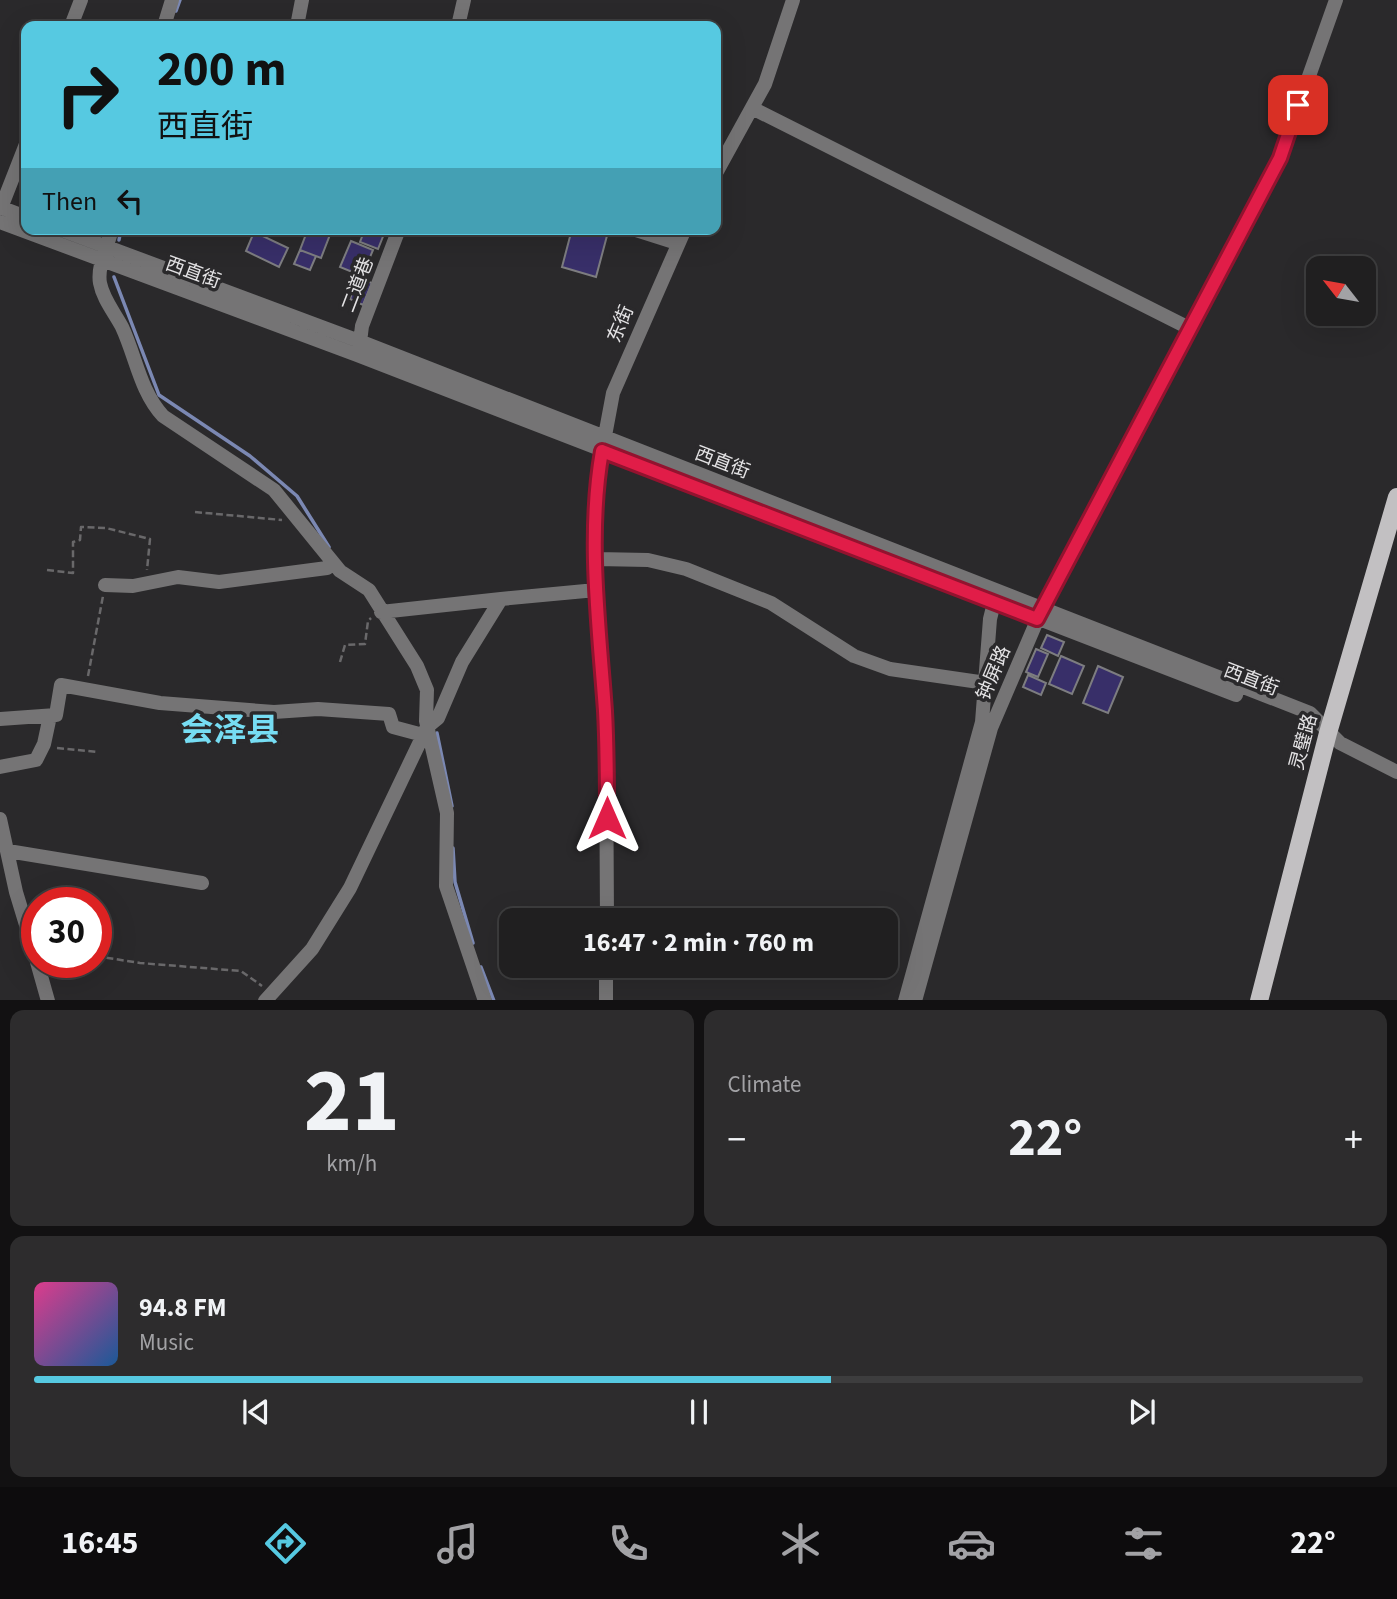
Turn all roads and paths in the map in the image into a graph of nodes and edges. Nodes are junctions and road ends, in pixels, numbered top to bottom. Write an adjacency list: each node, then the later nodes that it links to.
1 (80, 0): 7 (street)
2 (173, 0): 8 (street)
3 (302, 0): 9 (street)
4 (464, 0): 10 (street)
5 (793, 0): 11 (street)
6 (1336, 0): 26 (street, 钟屏路)
7 (73, 21)
8 (166, 21)
9 (298, 21)
10 (459, 21)
11 (752, 107): 13 (street); 26 (street)
12 (21, 156): 14 (street)
13 (721, 164)
14 (0, 208): 15 (street)
15 (21, 215)
16 (0, 222): 17 (street, 西直街)
17 (21, 228)
18 (44, 235): 25 (street, 西直街)
19 (70, 235): 25 (street, 西直街)
20 (110, 235): 25 (street)
21 (397, 235): 27 (street, 二道巷)
22 (652, 235): 24 (street)
23 (682, 235): 24 (street, 东街)
24 (677, 243): 28 (street, 东街)
25 (105, 253): 27 (street, 西直街); 31 (street)
26 (1189, 328): 41 (street, 钟屏路)
27 (360, 348): 28 (street, 西直街)
28 (604, 445): 32 (street, 东街); 38 (street, 西直街)
29 (1397, 497): 48 (main road, 灵璧路)
30 (195, 512): 31 (path)
31 (299, 519): 33 (street)
32 (597, 559): 37 (street, 东街); 43 (street)
33 (332, 563): 35 (street); 40 (street)
34 (47, 569): 35 (path)
35 (146, 583): 36 (street)
36 (105, 585): 44 (path)
37 (596, 590): 39 (street); 56 (street, 东街)
38 (996, 597): 41 (street, 西直街); 43 (street, 钟屏路)
39 (501, 599): 40 (street); 47 (street)
40 (380, 612): 42 (path); 47 (street)
41 (1040, 614): 48 (street, 西直街); 66 (street, 钟屏路)
42 (340, 662)
43 (986, 683): 65 (street, 钟屏路)
44 (86, 689): 45 (street); 47 (street)
45 (50, 716): 46 (street); 49 (street)
46 (0, 719)
47 (425, 731): 61 (street); 63 (street)
48 (1328, 733): 52 (street, 西直街); 67 (main road, 灵璧路)
49 (43, 747): 50 (path); 51 (street)
50 (98, 752)
51 (0, 767)
52 (1397, 772)
53 (0, 819): 54 (street)
54 (8, 851): 55 (street); 57 (street)
55 (202, 883)
56 (607, 908)
57 (21, 909)
58 (112, 959): 61 (path)
59 (42, 978): 62 (street)
60 (606, 978): 64 (street)
61 (268, 997)
62 (48, 1000)
63 (485, 1000)
64 (606, 1000)
65 (905, 1000)
66 (915, 1000)
67 (1259, 1000)

